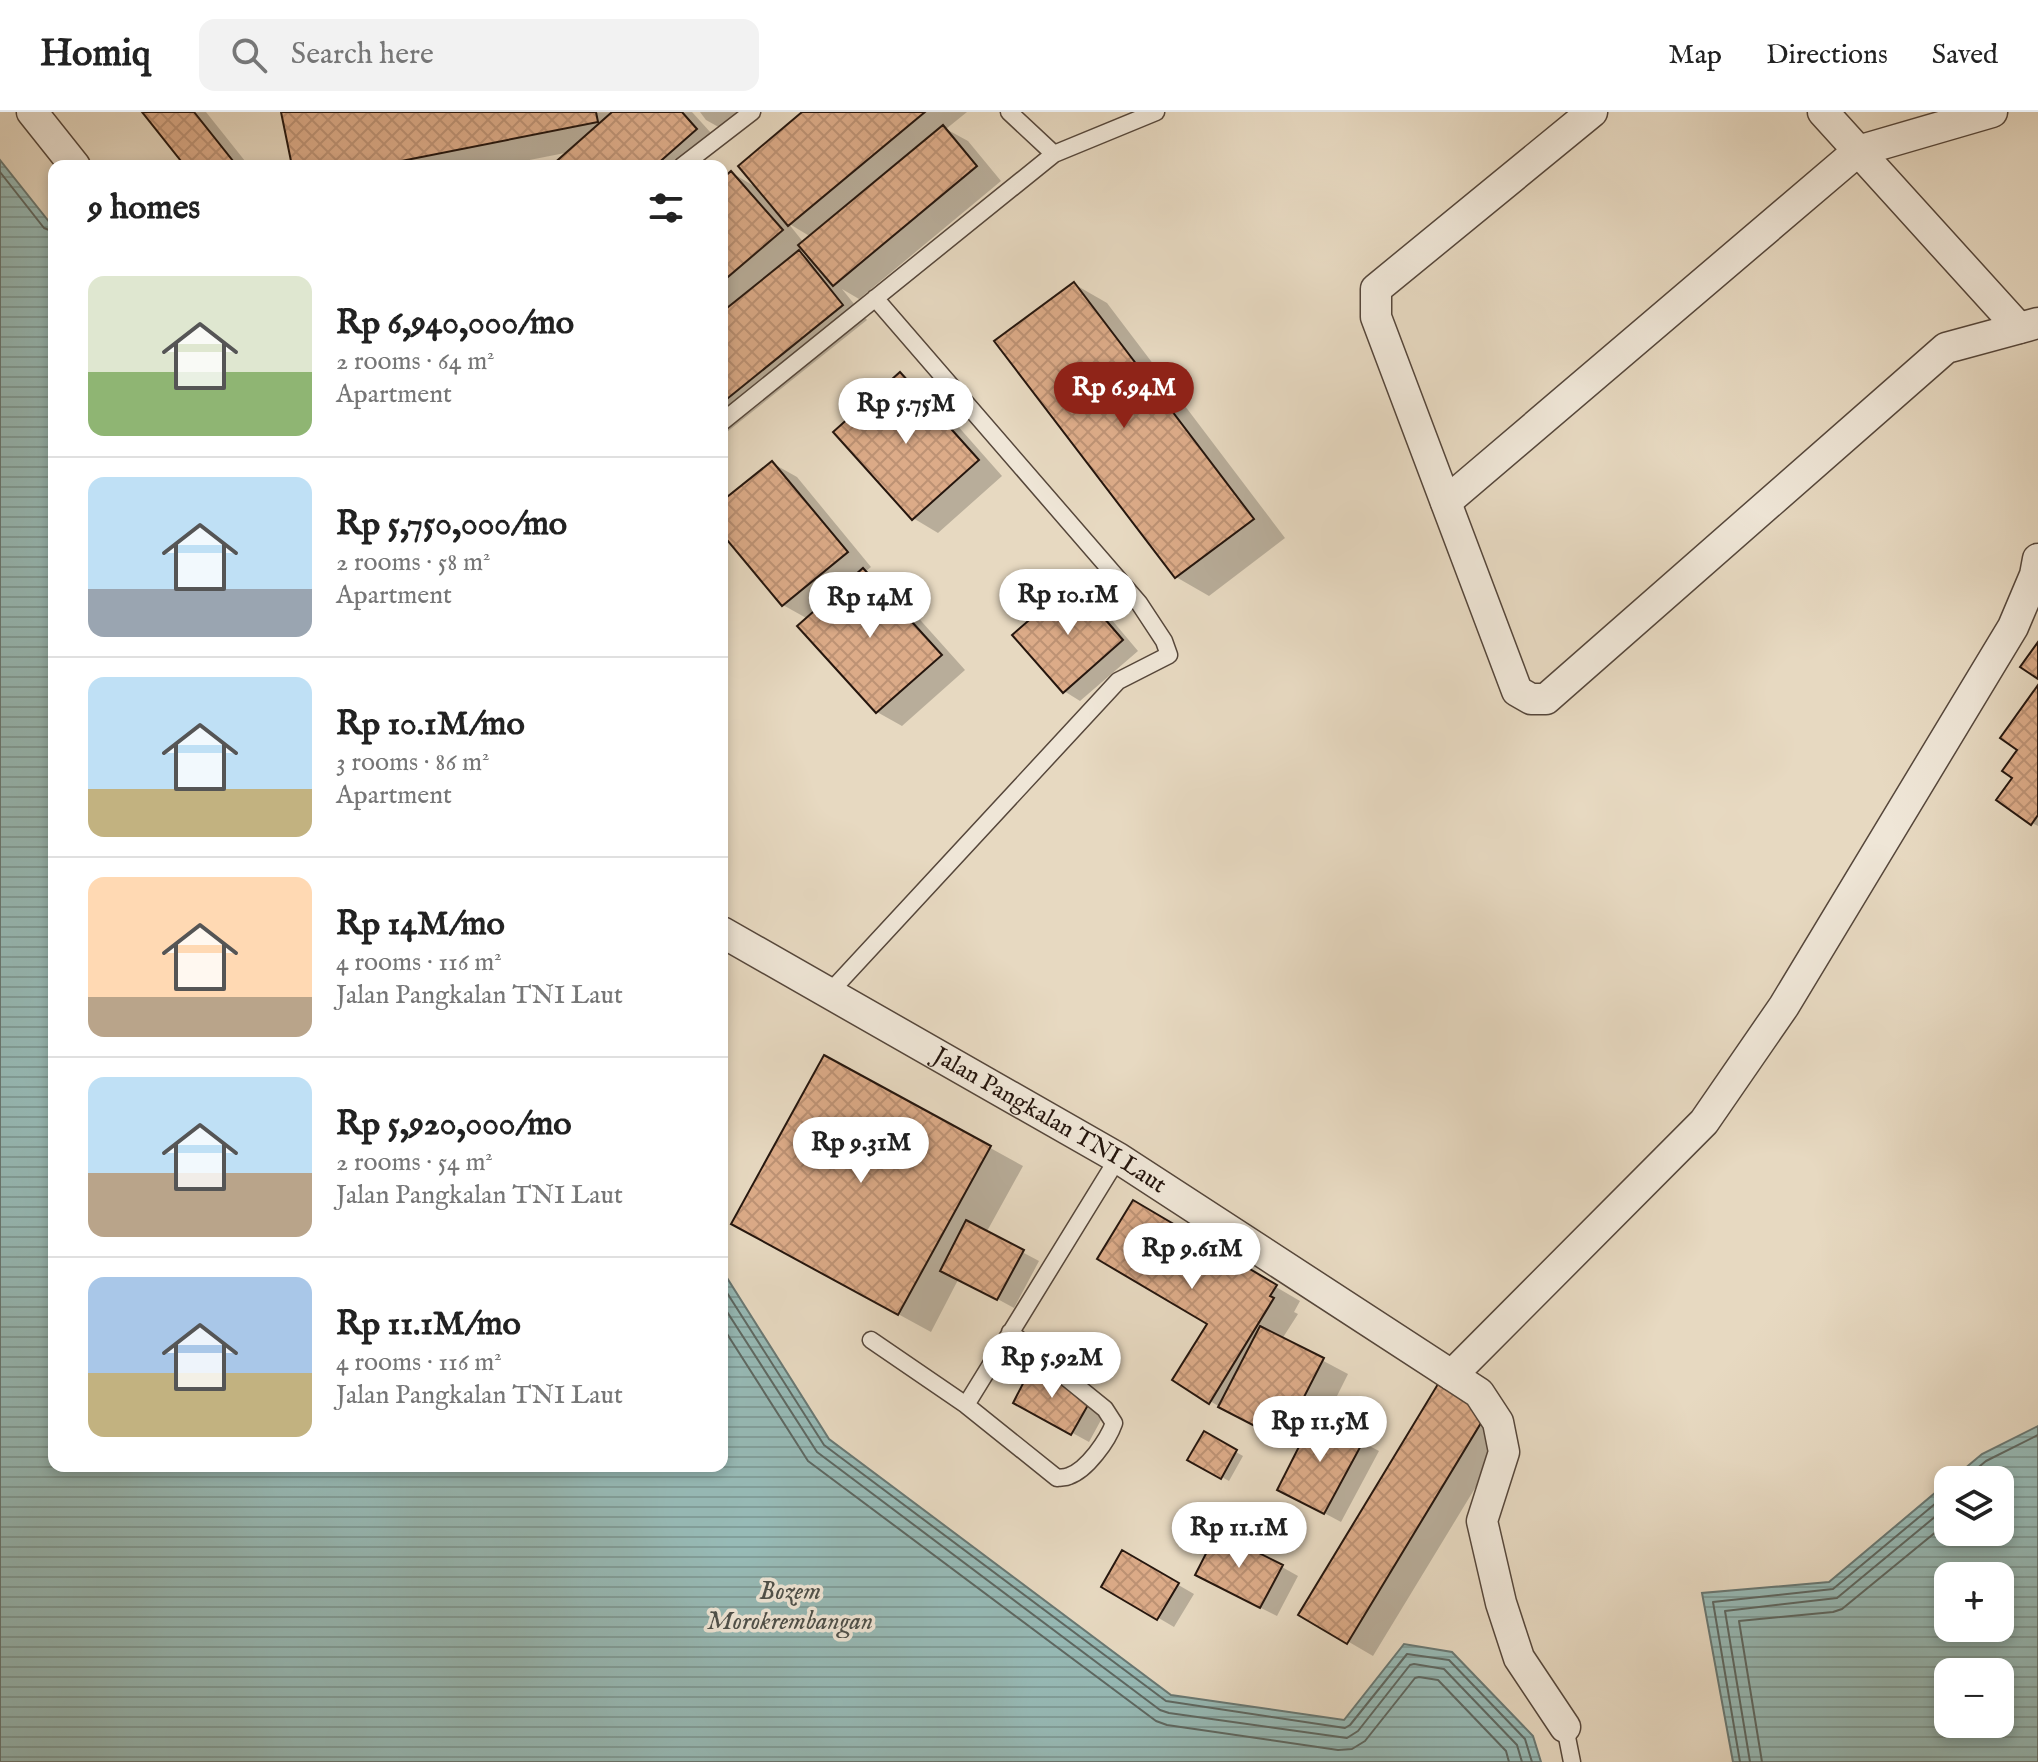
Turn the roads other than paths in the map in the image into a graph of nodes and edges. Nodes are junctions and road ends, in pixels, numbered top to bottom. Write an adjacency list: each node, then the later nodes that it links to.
1 (32, 112): 10 (street)
2 (752, 112): 11 (lane)
3 (1009, 112): 9 (lane)
4 (1156, 112): 9 (lane)
5 (1592, 112): 15 (street)
6 (1823, 112): 8 (street)
7 (1992, 112): 8 (street)
8 (1858, 151): 13 (street); 15 (street)
9 (1054, 154): 12 (lane)
10 (70, 160)
11 (690, 160)
12 (875, 298): 14 (lane); 18 (lane)
13 (2029, 326): 15 (street)
14 (728, 417)
15 (1446, 502)
16 (2038, 559): 22 (street)
17 (728, 935): 18 (street, Jalan Pangkalan TNI Laut)
18 (829, 993): 19 (street, Jalan Pangkalan TNI Laut)
19 (1118, 1158): 20 (lane); 22 (street, Jalan Pangkalan TNI Laut)
20 (1010, 1332): 23 (lane); 23 (lane)
21 (871, 1340): 23 (lane)
22 (1452, 1375): 24 (street, Jalan Pangkalan TNI Laut)
23 (966, 1405)
24 (1565, 1727): 25 (lane, Jalan Pangkalan TNI Laut)
25 (1572, 1762)

